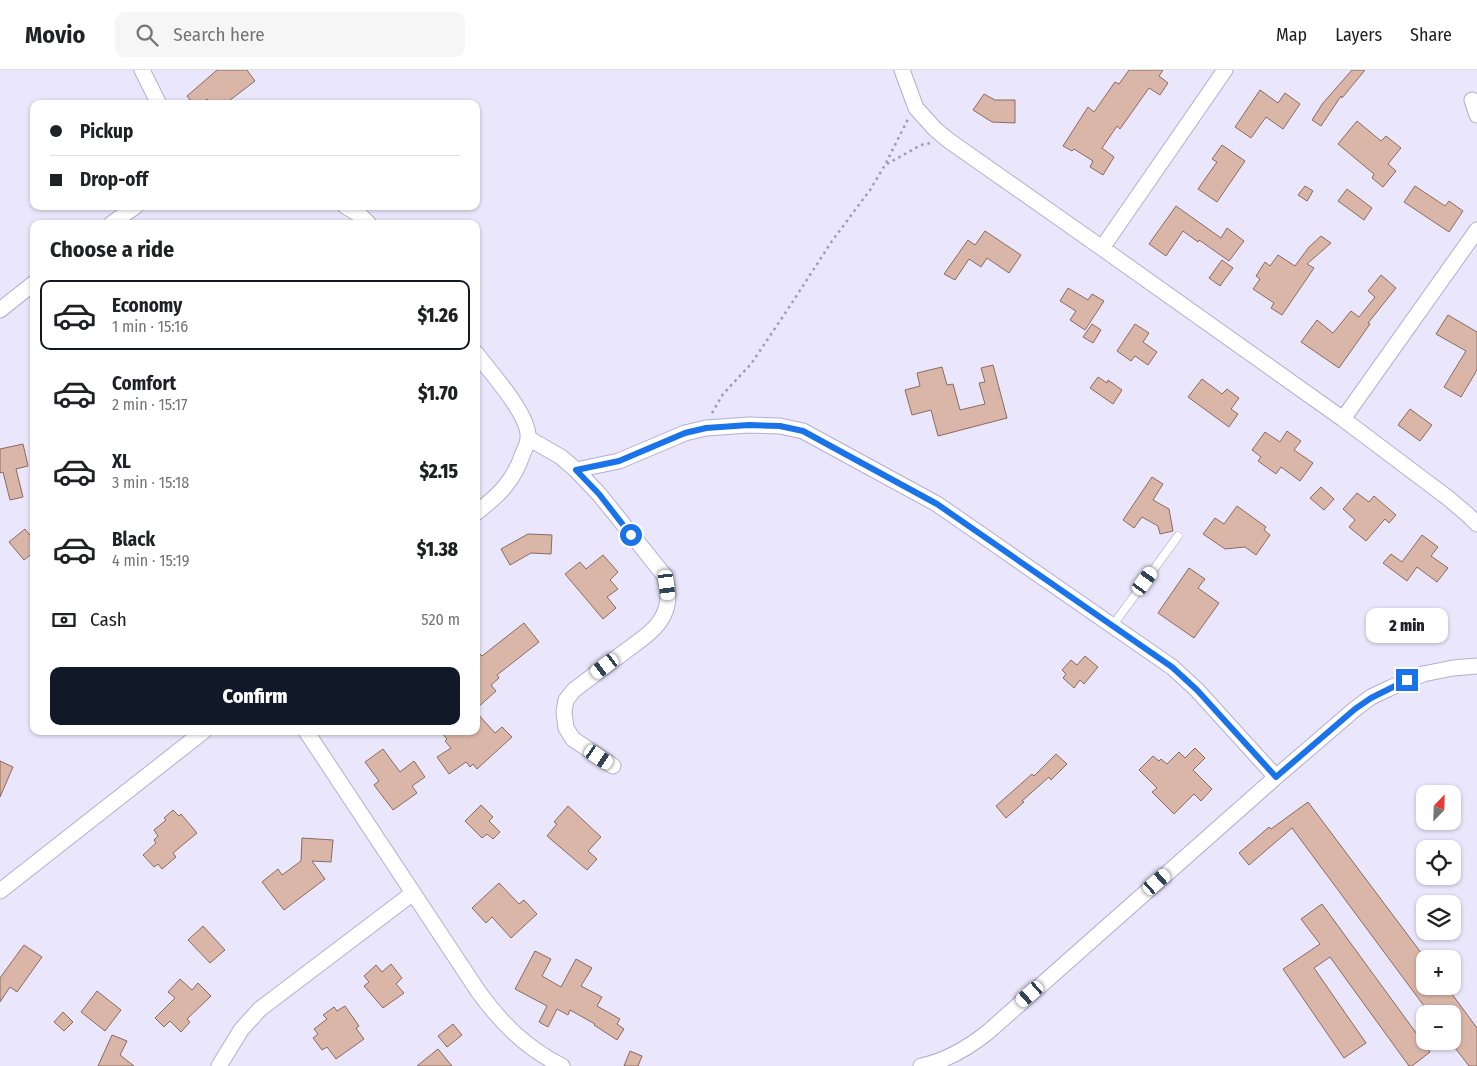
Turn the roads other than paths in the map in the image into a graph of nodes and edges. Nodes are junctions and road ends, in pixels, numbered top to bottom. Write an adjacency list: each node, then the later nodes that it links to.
1 (142, 70): 4 (street)
2 (902, 70): 12 (street)
3 (1225, 70): 12 (street)
4 (157, 100)
5 (1472, 100): 6 (street)
6 (1477, 115)
7 (130, 210): 9 (street)
8 (352, 210): 10 (street)
9 (117, 220)
10 (366, 220)
11 (1477, 230): 16 (street)
12 (1102, 248): 16 (street)
13 (30, 286): 14 (street)
14 (0, 310)
15 (480, 358): 17 (street)
16 (1343, 419): 20 (street)
17 (528, 438): 18 (street); 19 (street)
18 (576, 470): 22 (street); 26 (street)
19 (480, 510)
20 (1477, 524)
21 (1178, 536): 22 (lane)
22 (1113, 625): 27 (street)
23 (1477, 666): 27 (street)
24 (199, 735): 28 (street)
25 (309, 735): 29 (street)
26 (613, 766)
27 (1276, 777): 32 (street)
28 (0, 891)
29 (413, 893): 30 (street); 31 (street)
30 (558, 1065)
31 (218, 1066)
32 (921, 1066)

